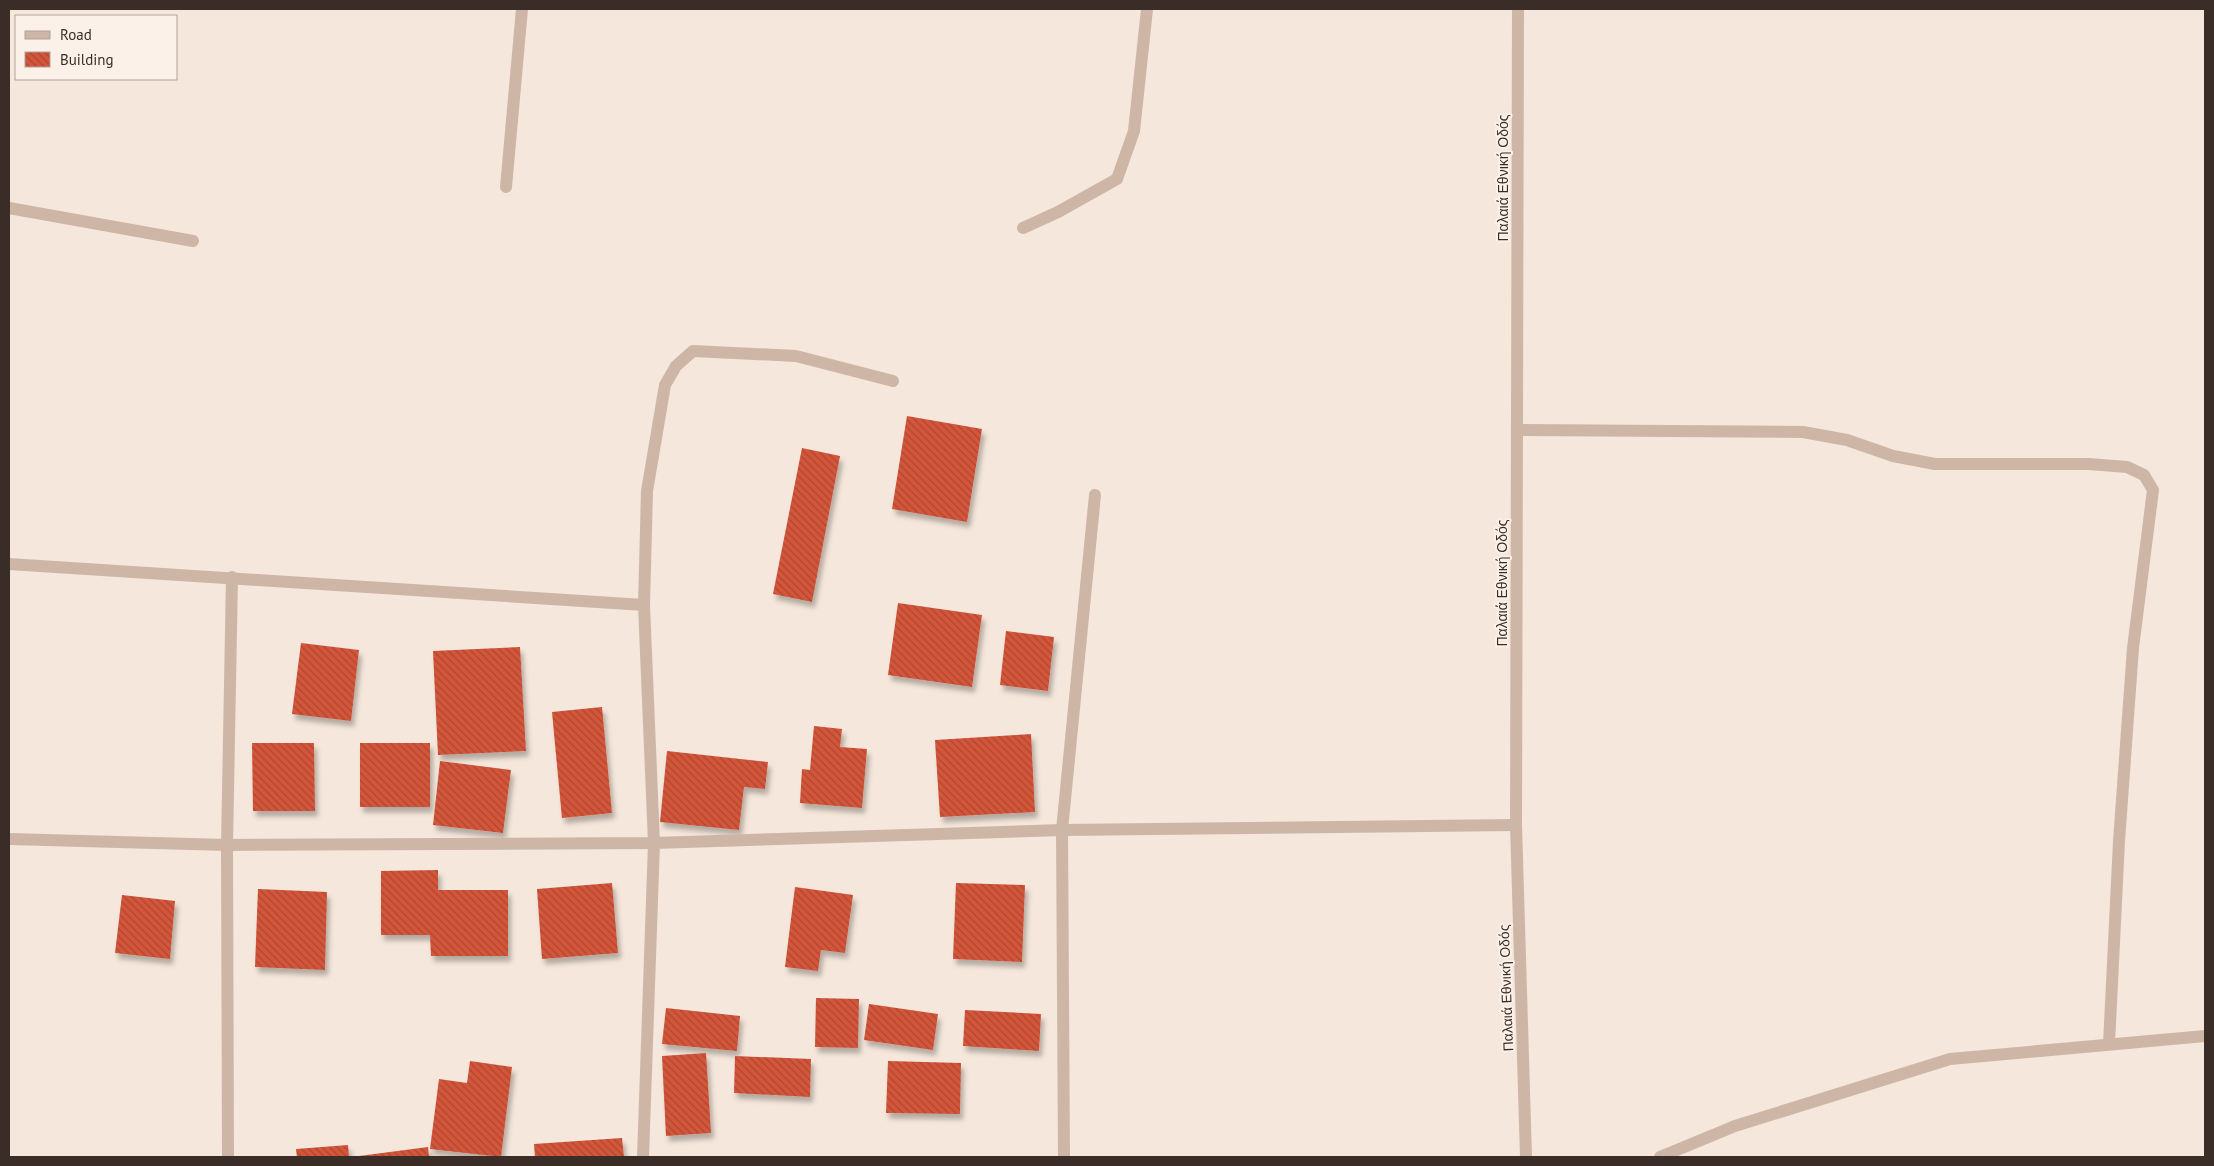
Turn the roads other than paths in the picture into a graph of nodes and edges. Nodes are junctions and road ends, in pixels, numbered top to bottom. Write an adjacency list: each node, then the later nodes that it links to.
1 (522, 9): 4 (street)
2 (1147, 9): 6 (street)
3 (1518, 9): 9 (street, Παλαιά Εθνική Οδός)
4 (506, 188)
5 (9, 208): 7 (street)
6 (1023, 228)
7 (193, 241)
8 (892, 380): 13 (street)
9 (1518, 430): 14 (street, Παλαιά Εθνική Οδός); 20 (street)
10 (1095, 495): 15 (street)
11 (9, 564): 12 (street)
12 (232, 577): 13 (street); 18 (street)
13 (644, 605): 17 (street)
14 (1516, 825): 15 (street); 24 (street, Παλαιά Εθνική Οδός)
15 (1062, 830): 17 (street); 23 (street)
16 (9, 839): 18 (street)
17 (654, 843): 18 (street); 22 (street)
18 (227, 845): 21 (street)
19 (2205, 1036): 20 (street)
20 (2109, 1044): 25 (street)
21 (228, 1157)
22 (643, 1157)
23 (1064, 1157)
24 (1526, 1157)
25 (1660, 1157)

